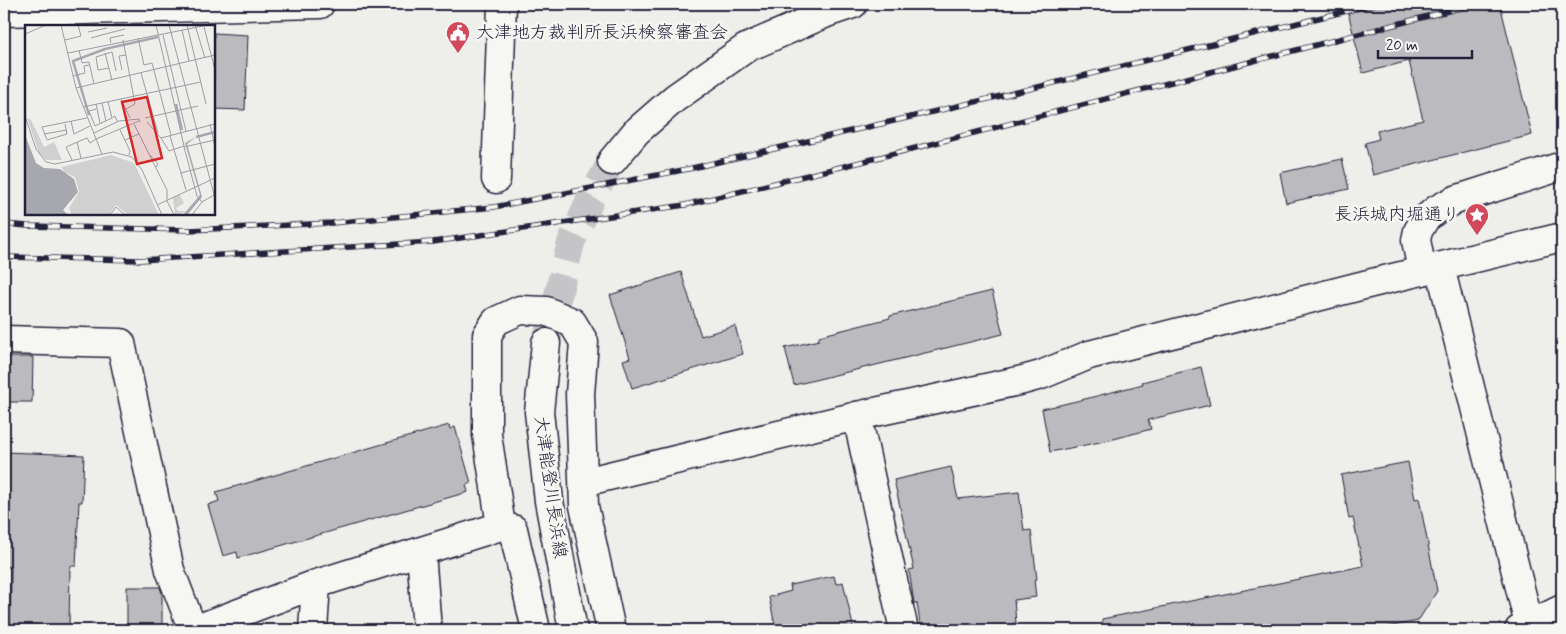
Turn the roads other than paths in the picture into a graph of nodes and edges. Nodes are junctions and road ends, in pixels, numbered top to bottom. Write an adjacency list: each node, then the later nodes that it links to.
1 (320, 4): 4 (street)
2 (502, 4): 7 (street)
3 (853, 4): 5 (street)
4 (4, 12)
5 (612, 162)
6 (1562, 166): 9 (street)
7 (496, 179)
8 (1562, 237): 9 (street)
9 (1431, 269): 12 (street); 18 (street)
10 (4, 340): 19 (street)
11 (546, 343): 23 (street, 大津能登川長浜線)
12 (857, 416): 13 (street); 25 (street)
13 (584, 482): 14 (street); 24 (street)
14 (501, 526): 15 (street); 22 (street)
15 (421, 552): 16 (street); 21 (street)
16 (316, 584): 19 (street); 20 (street)
17 (1562, 609): 18 (street)
18 (1524, 627)
19 (193, 630)
20 (313, 630)
21 (428, 630)
22 (536, 630)
23 (574, 630)
24 (611, 630)
25 (904, 630)

